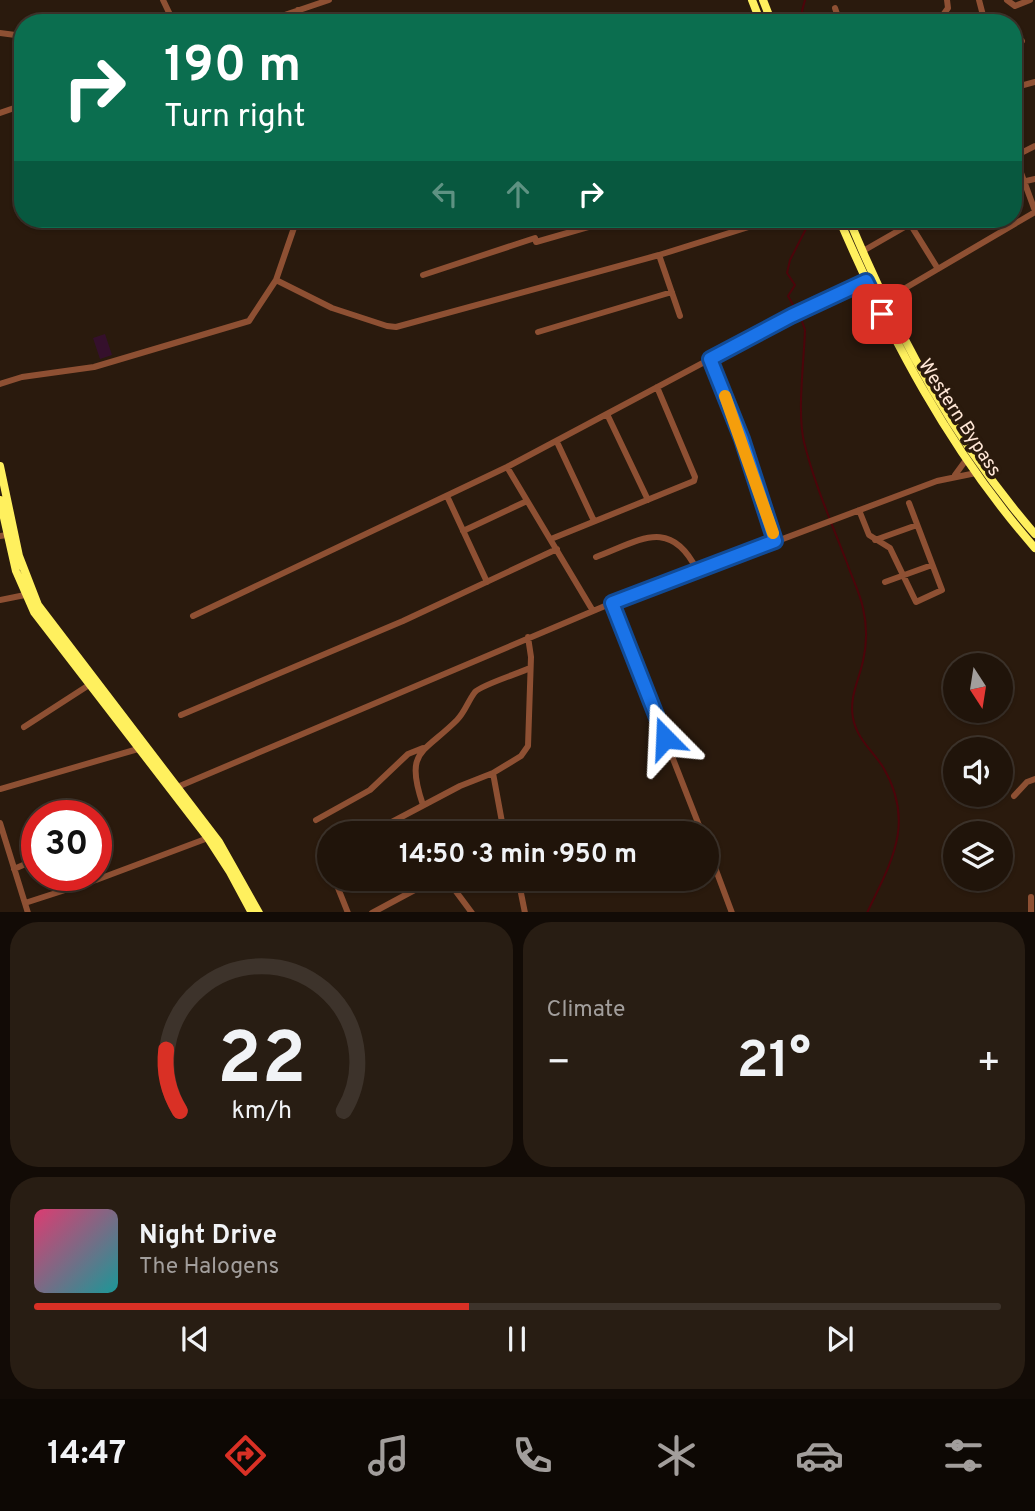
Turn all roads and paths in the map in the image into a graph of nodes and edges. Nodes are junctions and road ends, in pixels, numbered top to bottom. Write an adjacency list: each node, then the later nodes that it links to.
1 (328, 0): 5 (street)
2 (1007, 0): 3 (street)
3 (1030, 1)
4 (835, 8): 8 (street)
5 (298, 10): 6 (street); 7 (street)
6 (287, 14)
7 (298, 14)
8 (837, 14)
9 (1022, 175): 11 (street)
10 (1035, 178): 11 (street)
11 (1024, 180): 12 (street)
12 (1035, 212)
13 (294, 228): 25 (street)
14 (581, 228): 24 (street)
15 (745, 228): 22 (street)
16 (843, 228): 26 (main road, Western Bypass)
17 (853, 228): 21 (main road, Western Bypass)
18 (898, 228): 21 (street)
19 (913, 228): 23 (street)
20 (1008, 228): 23 (street)
21 (863, 251): 28 (main road, Western Bypass)
22 (659, 255): 25 (street); 27 (street)
23 (938, 269): 28 (street)
24 (423, 275)
25 (276, 280): 32 (street)
26 (866, 281): 31 (street); 36 (main road, Western Bypass)
27 (672, 292): 29 (street); 30 (street)
28 (885, 300): 50 (main road, Western Bypass)
29 (680, 316)
30 (538, 332)
31 (710, 359): 33 (street); 54 (street)
32 (0, 384)
33 (657, 387): 34 (street); 43 (street)
34 (607, 414): 35 (street); 43 (street)
35 (557, 442): 38 (street); 47 (street)
36 (966, 460): 39 (main road, Western Bypass); 40 (street)
37 (0, 466): 78 (main road)
38 (507, 467): 41 (street); 44 (street)
39 (976, 473): 40 (street); 55 (main road, Western Bypass)
40 (954, 476): 46 (street)
41 (447, 496): 49 (street); 67 (street)
42 (0, 500): 51 (main road)
43 (648, 500): 47 (street)
44 (527, 501): 49 (street); 52 (street)
45 (909, 503): 48 (street)
46 (859, 510): 53 (street); 54 (street)
47 (594, 521): 52 (street)
48 (918, 525): 53 (street); 58 (street)
49 (463, 531): 61 (street)
50 (1035, 534)
51 (3, 536): 63 (main road)
52 (551, 538): 56 (street)
53 (875, 540): 60 (street)
54 (775, 541): 59 (street)
55 (1035, 548)
56 (557, 549): 61 (street); 66 (street)
57 (596, 557): 59 (street)
58 (932, 565): 60 (street); 60 (street)
59 (697, 570): 65 (street)
60 (903, 575): 62 (street)
61 (487, 582): 71 (street)
62 (886, 582)
63 (26, 594): 64 (street); 70 (main road)
64 (0, 600)
65 (612, 603): 66 (street); 84 (street)
66 (593, 611): 68 (street)
67 (192, 616)
68 (528, 637): 69 (street); 78 (street)
69 (530, 668): 73 (street); 75 (street)
70 (89, 685): 72 (street); 74 (main road)
71 (181, 715)
72 (24, 727)
73 (425, 747): 80 (street); 81 (street)
74 (138, 749): 77 (street); 78 (main road)
75 (493, 773): 80 (street); 83 (street)
76 (1035, 779): 79 (street)
77 (0, 789)
78 (174, 789): 86 (main road); 98 (main road)
79 (1014, 796)
80 (423, 805): 82 (street)
81 (316, 820)
82 (393, 821)
83 (503, 821)
84 (697, 821)
85 (0, 823): 88 (street)
86 (208, 838): 95 (street); 97 (main road)
87 (21, 866): 88 (street)
88 (14, 869): 95 (street)
89 (719, 878): 103 (street)
90 (339, 891): 99 (street)
91 (412, 891): 100 (street)
92 (456, 891): 101 (street)
93 (521, 891): 102 (street)
94 (1031, 897): 104 (street)
95 (25, 903): 96 (street)
96 (28, 912)
97 (252, 912)
98 (259, 912)
99 (348, 912)
100 (372, 912)
101 (472, 912)
102 (525, 912)
103 (732, 912)
104 (1031, 912)

